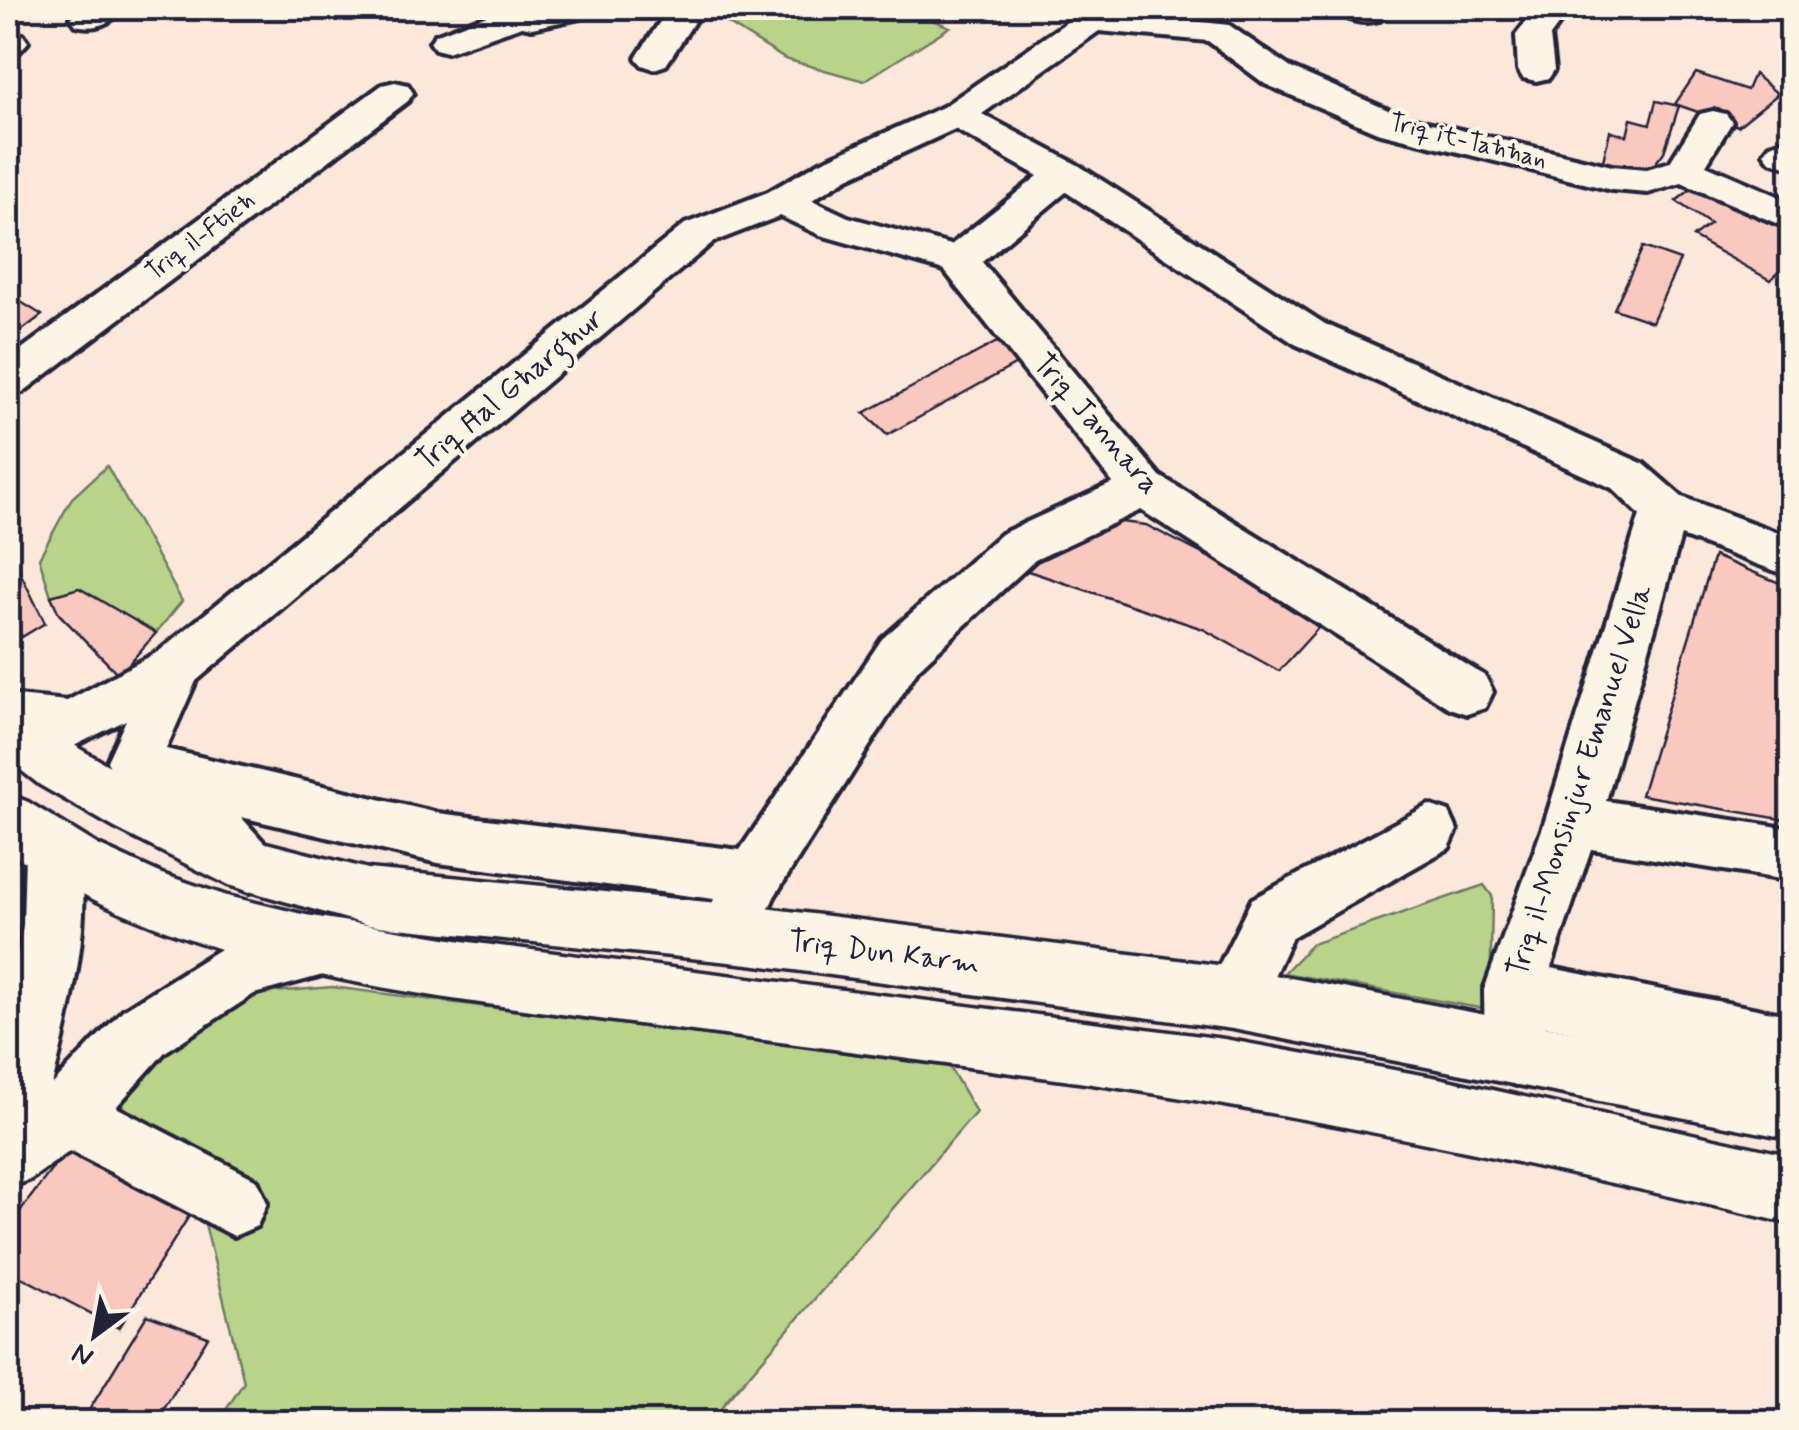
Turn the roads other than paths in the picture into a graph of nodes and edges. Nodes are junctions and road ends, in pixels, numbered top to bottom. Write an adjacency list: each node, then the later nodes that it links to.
1 (582, 8): 4 (street)
2 (686, 8): 8 (street)
3 (1554, 8): 9 (street)
4 (514, 11): 7 (street)
5 (1092, 14): 6 (street, Triq it-Taħħan); 11 (street, Triq Ħal Għargħur)
6 (1224, 20): 13 (street, Triq it-Taħħan)
7 (446, 42)
8 (654, 58)
9 (1536, 70)
10 (394, 93): 18 (street, Triq il-Ftieħ)
11 (956, 115): 14 (street); 15 (street, Triq Ħal Għargħur)
12 (1713, 122): 13 (street)
13 (1684, 170): 16 (street)
14 (1064, 174): 17 (street); 20 (street)
15 (782, 201): 17 (street); 22 (street, Triq Ħal Għargħur)
16 (1792, 217)
17 (958, 260): 19 (street, Triq Jannara)
18 (8, 381)
19 (1144, 489): 23 (street, Triq Jannara); 32 (street)
20 (1664, 510): 21 (street); 27 (street, Triq il-Monsinjur Emanuel Vella)
21 (1792, 558)
22 (176, 667): 24 (street); 26 (street, Triq Ħal Għargħur)
23 (1467, 692)
24 (8, 716)
25 (8, 728): 31 (highway, Triq Dun Karm)
26 (171, 776): 31 (street, Triq Ħal Għargħur); 32 (street)
27 (1572, 821): 30 (street); 35 (street, Triq il-Monsinjur Emanuel Vella)
28 (1429, 830): 36 (street)
29 (30, 837): 34 (highway); 41 (street)
30 (1792, 855)
31 (249, 866): 33 (highway, Triq Dun Karm)
32 (754, 878): 33 (street)
33 (728, 933): 36 (highway, Triq Dun Karm)
34 (320, 950): 40 (street); 43 (highway)
35 (1514, 990): 37 (street); 38 (street, Triq il-Monsinjur Emanuel Vella)
36 (1233, 998): 38 (highway, Triq Dun Karm)
37 (1792, 1047)
38 (1516, 1054): 39 (highway, Triq Dun Karm)
39 (1792, 1106)
40 (67, 1115): 42 (street); 44 (street)
41 (8, 1136)
42 (8, 1156)
43 (1792, 1190)
44 (234, 1203)

